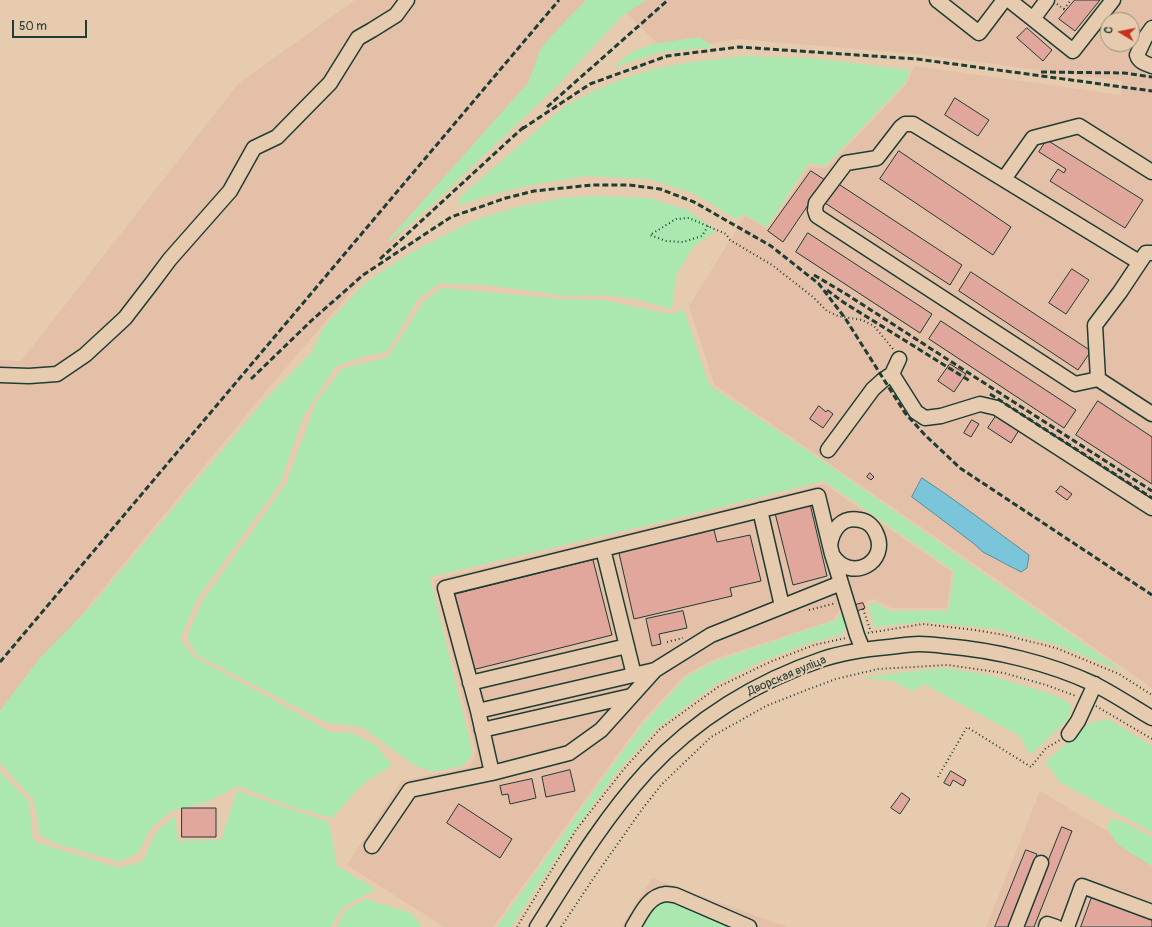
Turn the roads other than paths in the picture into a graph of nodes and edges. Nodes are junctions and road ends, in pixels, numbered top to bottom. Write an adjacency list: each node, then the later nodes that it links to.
1 (407, 0): 16 (street)
2 (937, 0): 3 (street)
3 (1004, 0)
4 (1009, 0): 7 (street)
5 (1047, 0): 7 (street)
6 (1113, 0): 7 (street)
7 (1033, 19)
8 (1152, 28): 9 (street)
9 (1152, 66)
10 (1152, 172): 11 (street)
11 (1004, 179): 13 (street); 17 (street)
12 (1152, 253): 13 (street)
13 (1139, 262): 17 (street)
14 (899, 359): 15 (street)
15 (892, 374): 19 (street); 20 (street)
16 (0, 375)
17 (1098, 379): 18 (street)
18 (1152, 414)
19 (828, 450)
20 (1152, 508)
21 (760, 510): 22 (street); 23 (street); 26 (street)
22 (603, 549): 27 (street); 31 (street)
23 (831, 550): 24 (street); 24 (street); 25 (street)
24 (850, 568): 25 (street)
25 (841, 583): 26 (street); 28 (street)
26 (782, 606): 29 (street)
27 (627, 646): 30 (street); 31 (street)
28 (863, 650): 32 (street, Дворская вуліца); 42 (street, Дворская вуліца)
29 (654, 670): 30 (street); 33 (street)
30 (634, 675): 34 (street)
31 (470, 683): 34 (street)
32 (1094, 684): 35 (street, Дворская вуліца); 37 (street)
33 (631, 696): 36 (street); 38 (street)
34 (478, 712): 36 (street)
35 (1152, 718)
36 (482, 730): 38 (street)
37 (1069, 734)
38 (492, 773): 39 (street)
39 (372, 846)
40 (1041, 863): 45 (street)
41 (1152, 912): 48 (street)
42 (537, 927)
43 (632, 927): 44 (street)
44 (749, 927)
45 (1016, 927)
46 (1046, 927): 47 (street)
47 (1056, 927)
48 (1067, 927)

